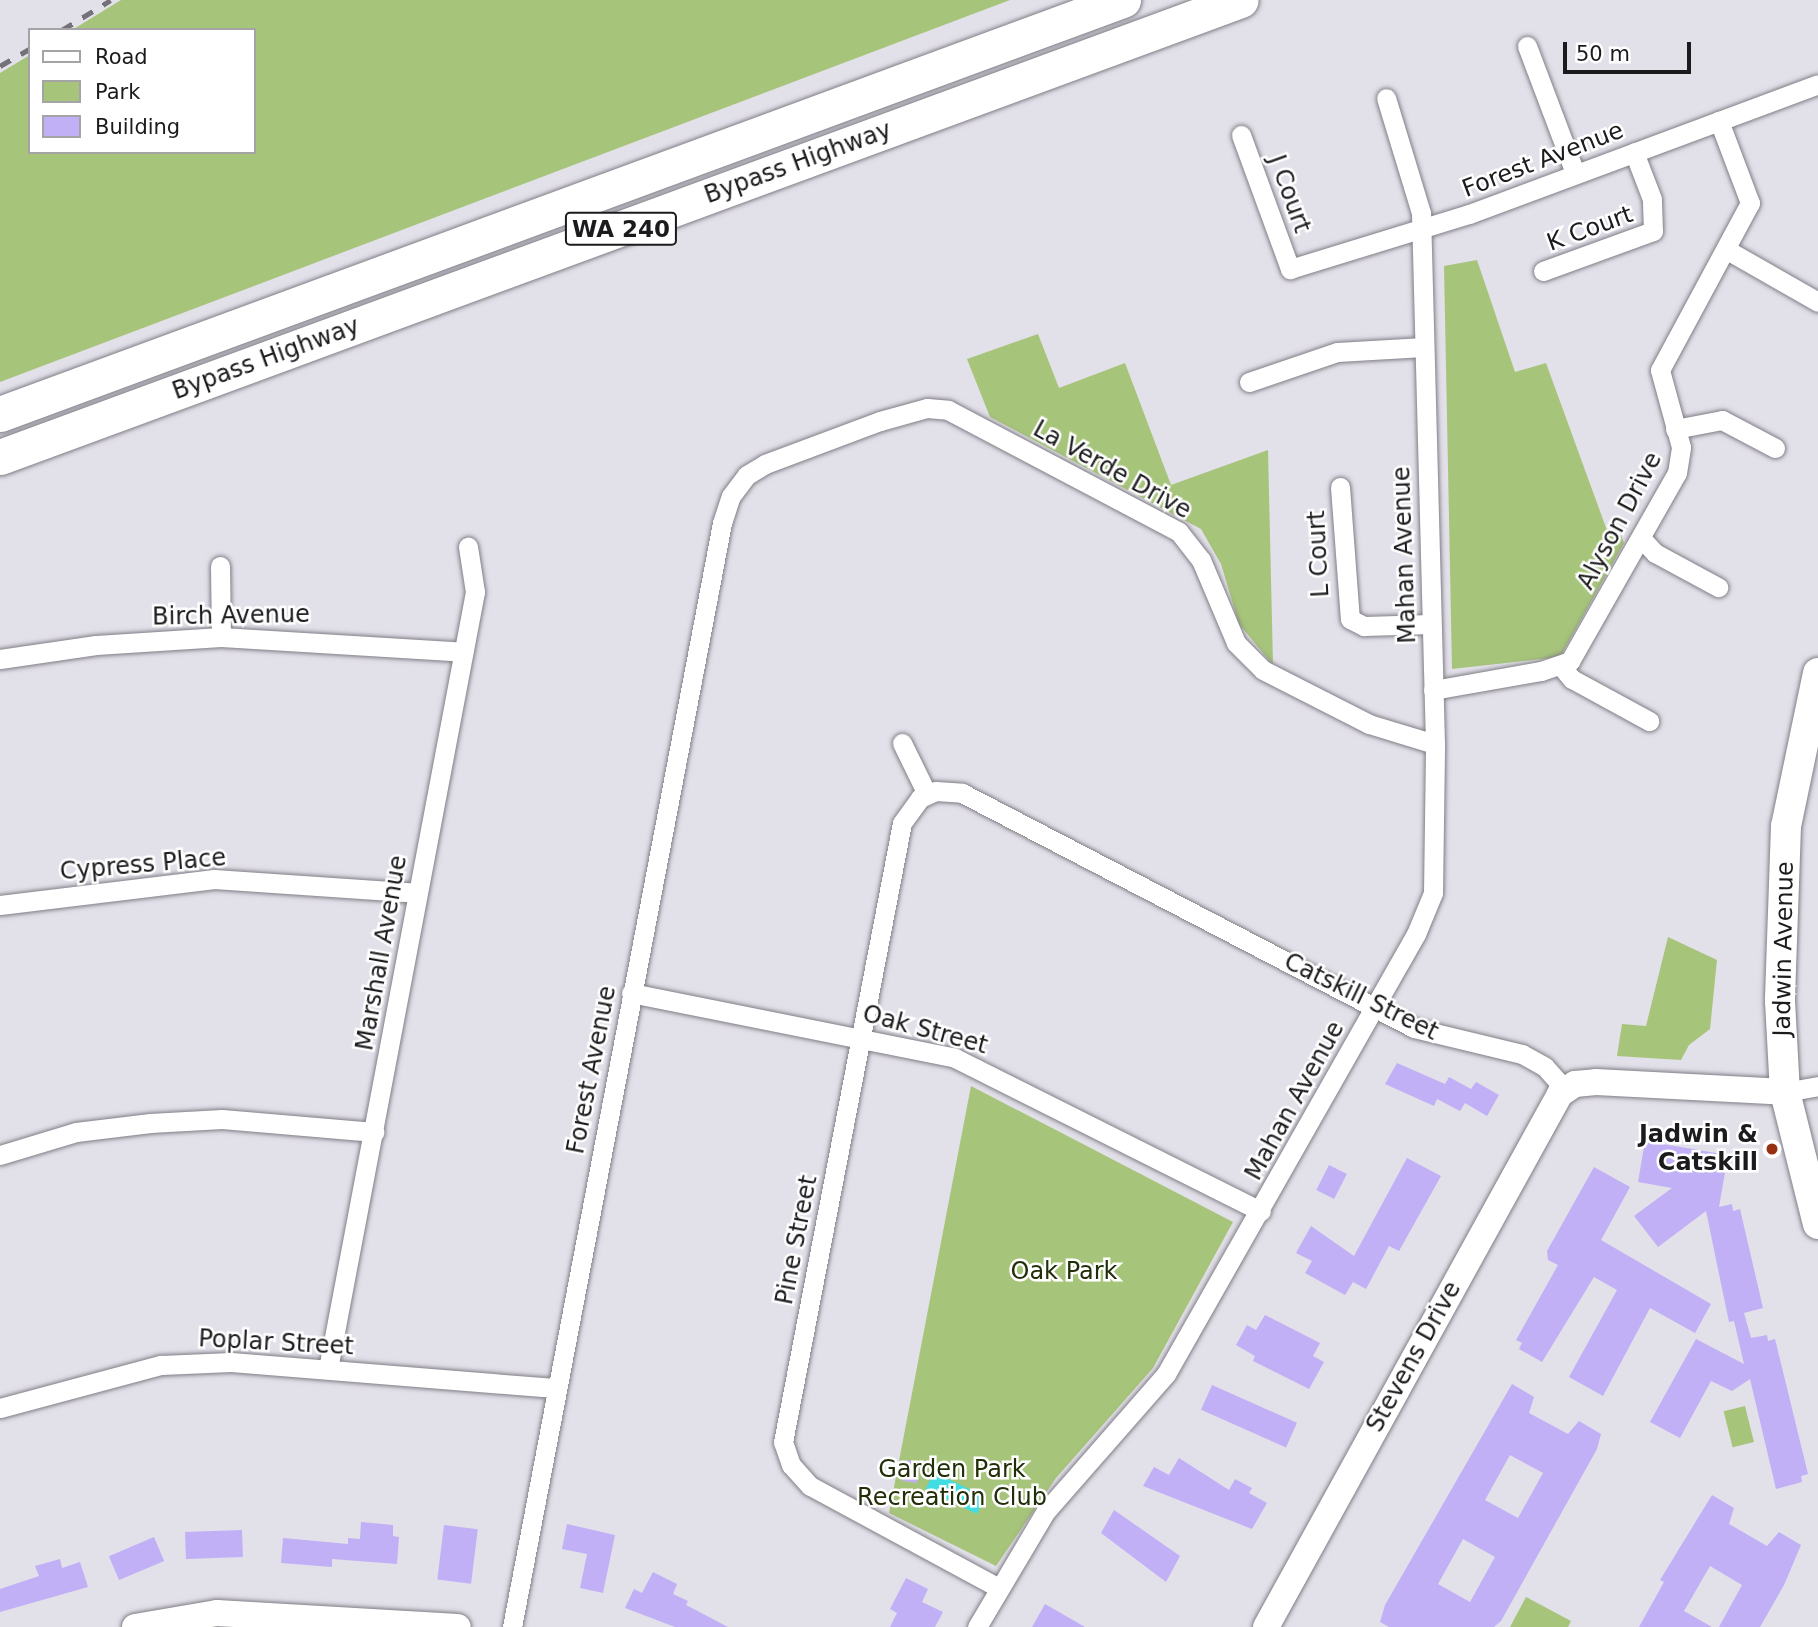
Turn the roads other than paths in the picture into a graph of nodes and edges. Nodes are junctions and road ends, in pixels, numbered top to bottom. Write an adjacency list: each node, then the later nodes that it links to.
1 (1123, 0): 17 (highway, Bypass Highway / WA 240)
2 (1241, 0): 20 (highway, Bypass Highway / WA 240)
3 (1527, 46): 9 (street)
4 (1816, 92): 6 (street, Forest Avenue)
5 (1386, 98): 10 (street, Mahan Avenue)
6 (1719, 121): 8 (street, Forest Avenue); 11 (street, Alyson Drive)
7 (1241, 135): 12 (street, J Court)
8 (1634, 152): 9 (street, Forest Avenue); 13 (street, K Court)
9 (1575, 173): 10 (street, Forest Avenue)
10 (1422, 230): 12 (street, Forest Avenue); 15 (street, Mahan Avenue)
11 (1727, 250): 14 (street); 18 (street, Alyson Drive)
12 (1290, 269)
13 (1543, 271)
14 (1818, 302)
15 (1424, 347): 16 (street); 27 (street, Mahan Avenue)
16 (1249, 382)
17 (0, 414)
18 (1675, 429): 19 (street); 23 (street, Alyson Drive)
19 (1775, 447)
20 (0, 457)
21 (1340, 486): 27 (street, L Court)
22 (722, 523): 36 (street, La Verde Drive); 40 (street, Forest Avenue)
23 (1641, 538): 26 (street); 31 (street, Alyson Drive)
24 (468, 547): 29 (street, Marshall Avenue)
25 (220, 566): 28 (street)
26 (1718, 587)
27 (1431, 624): 33 (street, Mahan Avenue)
28 (220, 637): 29 (street, Birch Avenue); 30 (street, Birch Avenue)
29 (464, 652): 38 (street, Marshall Avenue)
30 (0, 659)
31 (1560, 666): 33 (street); 34 (street)
32 (1818, 673): 45 (main road, Jadwin Avenue)
33 (1433, 690): 36 (street, Mahan Avenue)
34 (1649, 722)
35 (902, 743): 37 (street)
36 (1435, 744): 41 (street, Mahan Avenue)
37 (927, 794): 41 (street, Catskill Street); 42 (street, Pine Street)
38 (417, 893): 39 (street, Cypress Place); 46 (street, Marshall Avenue)
39 (0, 905)
40 (631, 993): 42 (street, Oak Street); 51 (street, Forest Avenue)
41 (1375, 1008): 44 (street, Catskill Street); 48 (street, Mahan Avenue)
42 (861, 1038): 48 (street, Oak Street); 53 (street, Pine Street)
43 (1818, 1087): 45 (street)
44 (1565, 1089): 45 (street); 59 (street, Stevens Drive)
45 (1785, 1092): 49 (main road, Jadwin Avenue)
46 (374, 1132): 47 (street); 50 (street, Marshall Avenue)
47 (0, 1154)
48 (1261, 1211): 53 (street, Mahan Avenue)
49 (1818, 1224)
50 (328, 1369): 51 (street, Poplar Street); 52 (street, Poplar Street)
51 (555, 1388): 57 (street, Forest Avenue)
52 (1, 1405)
53 (999, 1588): 58 (street, Mahan Avenue)
54 (310, 1621): 55 (street); 56 (street)
55 (135, 1627)
56 (458, 1627)
57 (512, 1627)
58 (977, 1627)
59 (1266, 1627)

